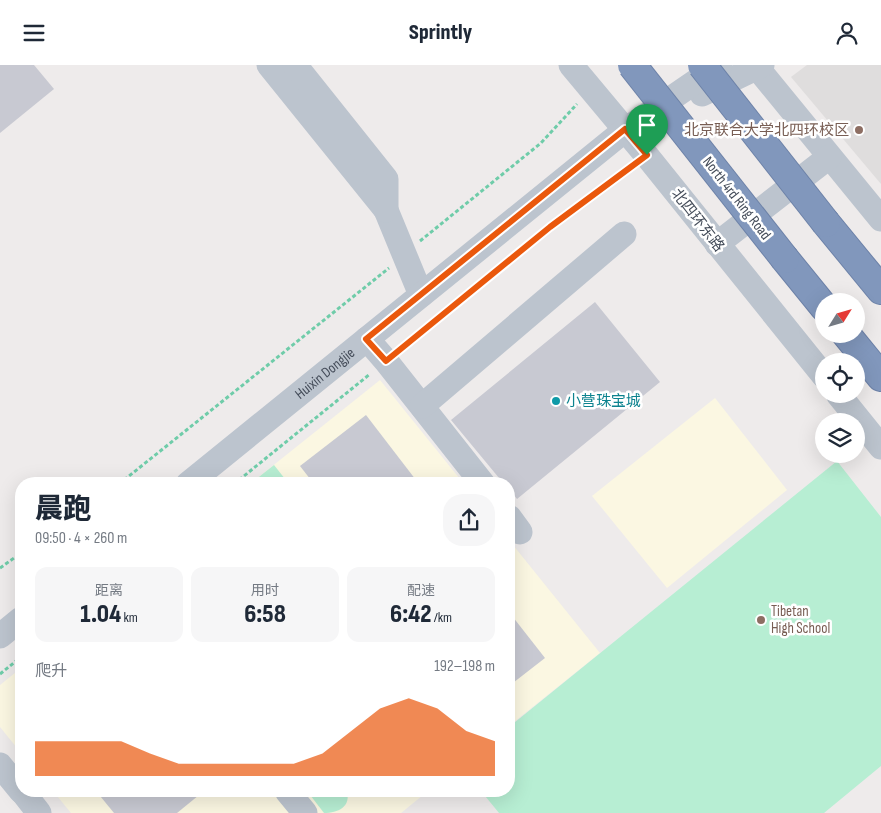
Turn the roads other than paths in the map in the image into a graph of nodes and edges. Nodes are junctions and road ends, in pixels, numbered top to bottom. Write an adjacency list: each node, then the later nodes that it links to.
1 (269, 65): 10 (street)
2 (295, 65): 10 (street)
3 (571, 65): 8 (street, 北四环东路)
4 (632, 65): 16 (highway, North 4rd Ring Road, bridge)
5 (702, 65): 14 (highway, bridge)
6 (720, 65): 8 (street)
7 (759, 66): 8 (street); 9 (street)
8 (625, 129): 13 (street, 北四环东路); 15 (street, Huixin Dongjie)
9 (830, 157): 11 (street); 13 (street)
10 (386, 210): 15 (street)
11 (881, 219)
12 (624, 234): 22 (street)
13 (717, 244): 19 (street, 北四环东路)
14 (881, 290)
15 (421, 295): 17 (street, Huixin Dongjie)
16 (815, 296)
17 (366, 339): 22 (street); 24 (street, Huixin Dongjie)
18 (853, 343): 20 (highway)
19 (815, 365)
20 (881, 377)
21 (845, 403): 23 (street)
22 (422, 406): 25 (street)
23 (881, 447)
24 (197, 477)
25 (478, 477)
26 (15, 624): 27 (street)
27 (0, 637)
28 (0, 765): 29 (street)
29 (15, 784)
30 (26, 797): 32 (street)
31 (292, 797): 33 (street)
32 (39, 813)
33 (304, 813)

